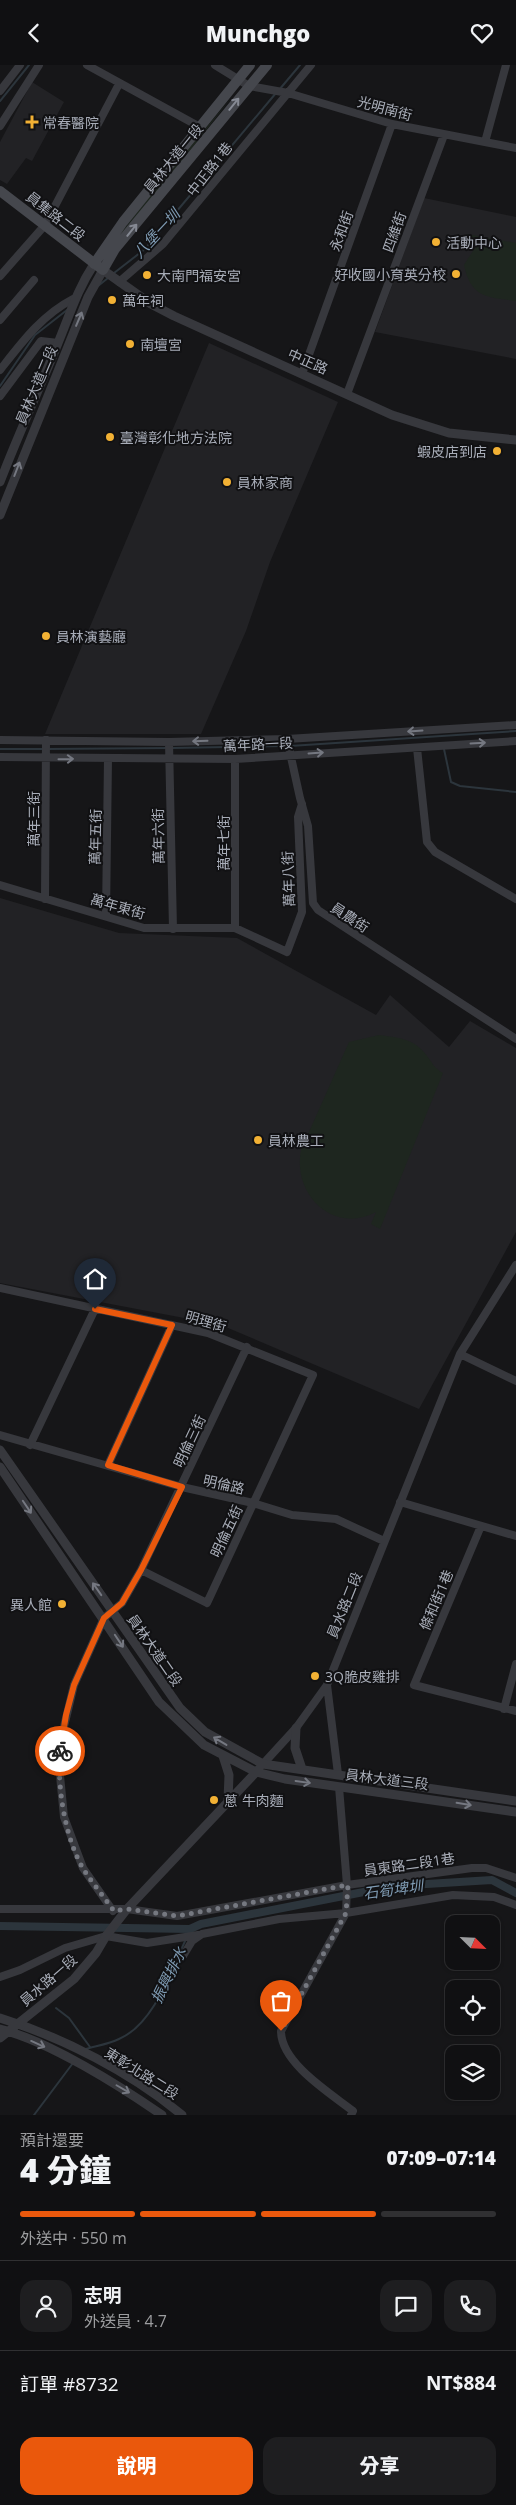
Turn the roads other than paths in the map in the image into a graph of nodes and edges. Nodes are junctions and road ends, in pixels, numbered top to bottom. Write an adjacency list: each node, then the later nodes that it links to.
1 (20, 65): 12 (street)
2 (39, 65): 15 (street)
3 (87, 65): 10 (street)
4 (216, 65): 9 (street)
5 (250, 65): 9 (main road, 員林大道一段)
6 (266, 65): 11 (main road, 員林大道一段)
7 (311, 65): 13 (street, 中正路1巷)
8 (506, 65): 18 (street)
9 (239, 79): 11 (street); 16 (main road, 員林大道一段)
10 (119, 84): 16 (street); 21 (street)
11 (249, 86): 13 (street, 光明南街); 22 (main road, 員林大道一段, one-way to 11)
12 (0, 91)
13 (288, 93): 14 (street, 光明南街); 25 (street, 中正路1巷)
14 (392, 124): 17 (street, 光明南街); 30 (street, 永和街)
15 (0, 126)
16 (200, 127): 22 (main road, 員林大道一段)
17 (444, 135): 18 (street, 光明南街); 31 (street, 四維街)
18 (485, 142): 19 (street, 光明南街)
19 (516, 148)
20 (0, 191): 21 (main road, 員集路二段)
21 (46, 225): 22 (main road, 員集路二段); 23 (street)
22 (99, 267): 25 (street, 中正路); 26 (street, 員林大道二段); 34 (street, 員林大道二段, one-way to 22)
23 (0, 276)
24 (34, 280): 27 (street)
25 (120, 282): 30 (street, 中正路)
26 (74, 299): 28 (street, 員林大道二段); 29 (street)
27 (0, 320)
28 (58, 343): 32 (street); 33 (street, 員林大道二段)
29 (0, 370)
30 (302, 374): 31 (street, 中正路)
31 (347, 394): 35 (street, 中正路)
32 (0, 396)
33 (21, 427): 34 (street); 36 (street, 員林大道二段)
34 (32, 431): 37 (street, 員林大道二段, one-way to 34)
35 (516, 440)
36 (0, 482)
37 (0, 515)
38 (516, 725): 39 (street, 萬年路一段, one-way to 39)
39 (287, 739): 43 (street, 萬年路一段, one-way to 43); 45 (street, 員農街)
40 (0, 740): 41 (street, 萬年路一段)
41 (46, 741): 43 (street, 萬年路一段); 48 (street, 萬年三街)
42 (516, 741): 44 (street, 萬年路一段, one-way to 42)
43 (169, 742): 50 (street, 萬年六街)
44 (417, 748): 45 (street, 萬年路一段, one-way to 44); 54 (street)
45 (292, 755): 49 (street, 萬年路一段); 51 (street, 員農街)
46 (0, 757): 48 (street, 萬年路一段)
47 (108, 758): 48 (street, 萬年路一段, one-way to 47); 50 (street, 萬年路一段); 55 (street, 萬年五街)
48 (46, 759): 53 (street, 萬年三街)
49 (235, 759): 50 (street, 萬年路一段); 56 (street, 萬年七街)
50 (169, 760): 57 (street, 萬年六街)
51 (302, 804): 58 (street, 萬年八街); 59 (street, 員農街)
52 (0, 885): 53 (street, 萬年東街)
53 (45, 899): 55 (street, 萬年東街)
54 (516, 899)
55 (106, 916): 57 (street, 萬年東街)
56 (235, 928): 57 (street, 萬年東街); 58 (street, 萬年東街)
57 (172, 929)
58 (287, 952)
59 (516, 1039)
60 (516, 1265): 65 (street, 員水路二段)
61 (0, 1288): 62 (street, 明理街)
62 (95, 1309): 63 (street, 明理街); 69 (street)
63 (172, 1325): 64 (street, 明理街); 71 (street)
64 (247, 1347): 66 (street, 明理街); 73 (street, 明倫三街)
65 (460, 1354): 67 (street); 74 (street, 員水路二段)
66 (312, 1375): 75 (street, 明倫五街)
67 (516, 1381)
68 (0, 1435): 69 (street, 明倫路)
69 (30, 1445): 71 (street, 明倫路)
70 (0, 1450): 80 (street, 員林大道二段, one-way to 70)
71 (108, 1465): 73 (street, 明倫路)
72 (0, 1467): 81 (street, 員林大道二段, one-way to 81)
73 (182, 1487): 75 (street, 明倫路); 79 (street, 明倫三街)
74 (400, 1502): 76 (street); 78 (street, 員水路二段)
75 (253, 1503): 78 (street, 明倫路); 79 (street, 明倫五街)
76 (481, 1525): 77 (street); 84 (street, 條和街1巷)
77 (516, 1537)
78 (384, 1541): 83 (street, 員水路二段)
79 (141, 1570): 80 (street, 明倫三街)
80 (112, 1611): 81 (street, 明倫三街); 88 (street, 員林大道二段, one-way to 80)
81 (104, 1618): 87 (street, 員林大道二段, one-way to 87); 101 (street)
82 (516, 1664): 84 (street)
83 (327, 1685): 86 (street, 員水路二段); 91 (street)
84 (504, 1709): 85 (street)
85 (516, 1711)
86 (296, 1728): 88 (street, 員水路二段); 89 (street)
87 (223, 1756): 90 (street, 員林大道二段); 93 (street)
88 (263, 1764): 89 (street, 員林大道三段); 90 (street, 員水路二段)
89 (302, 1769): 91 (street, 員林大道三段)
90 (256, 1772): 92 (street, 員林大道三段, one-way to 92); 93 (street, 員水路二段)
91 (338, 1775): 94 (street, 員林大道三段)
92 (339, 1787): 95 (street, 員林大道三段, one-way to 95); 97 (street)
93 (228, 1800): 100 (street, 員水路二段)
94 (516, 1801)
95 (516, 1812)
96 (516, 1878): 97 (street, 員東路二段1巷)
97 (348, 1885): 100 (street, 員東路二段1巷); 102 (street)
98 (516, 1905): 102 (street)
99 (0, 1909): 101 (street, 員東路二段1巷)
100 (127, 1909): 101 (street, 員東路二段1巷); 104 (street, 員水路一段)
101 (114, 1911)
102 (346, 1913): 103 (street); 111 (street)
103 (202, 1934): 104 (street); 105 (street)
104 (106, 1936): 106 (street); 108 (street, 員水路一段)
105 (183, 1956)
106 (0, 1977)
107 (0, 2018): 108 (street)
108 (18, 2023): 109 (street, 員水路一段); 113 (street, 東彰北路二段)
109 (4, 2030): 110 (street, 員水路一段); 112 (street, 東彰北路二段, one-way to 112)
110 (0, 2038)
111 (352, 2113)
112 (162, 2115)
113 (182, 2115)

